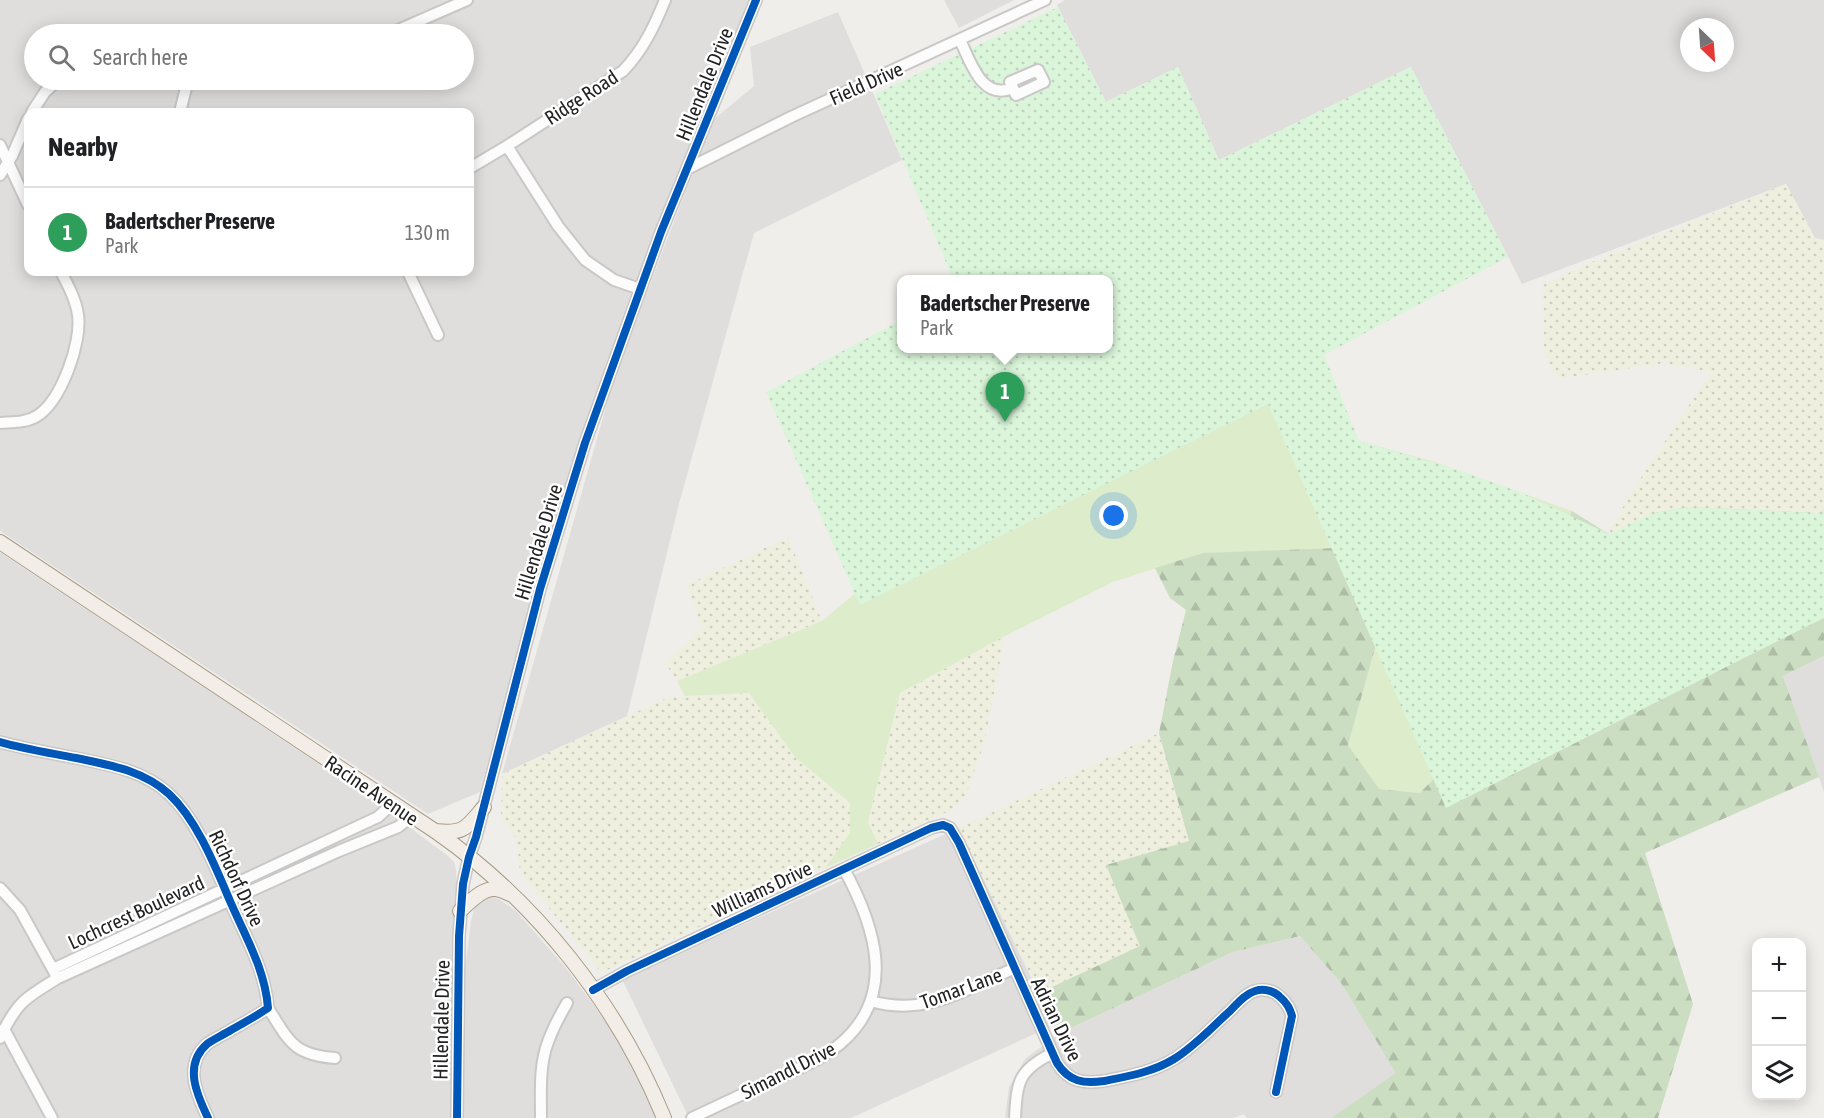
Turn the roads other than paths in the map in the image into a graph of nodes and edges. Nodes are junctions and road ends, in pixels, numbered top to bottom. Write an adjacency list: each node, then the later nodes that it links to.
1 (467, 0): 5 (street)
2 (665, 0): 14 (street, Ridge Road)
3 (756, 0): 17 (street, Hillendale Drive)
4 (1045, 0): 6 (street, Field Drive)
5 (412, 24)
6 (960, 40): 7 (street); 17 (street, Field Drive)
7 (1013, 88)
8 (47, 90): 10 (street)
9 (186, 90): 11 (street)
10 (35, 108)
11 (181, 108)
12 (24, 128): 15 (street)
13 (0, 145): 15 (street)
14 (507, 146): 16 (street, Ridge Road); 22 (street)
15 (8, 163): 18 (street); 19 (street)
16 (474, 166)
17 (687, 169): 22 (street, Hillendale Drive)
18 (0, 175)
19 (24, 197)
20 (63, 276): 24 (street)
21 (410, 276): 23 (street)
22 (640, 289): 28 (street, Hillendale Drive)
23 (438, 335)
24 (0, 423)
25 (0, 542): 27 (main road, Racine Avenue)
26 (0, 742): 35 (street, Richdorf Drive)
27 (393, 803): 29 (main road, Racine Avenue); 35 (street, Lochcrest Boulevard)
28 (484, 807): 31 (main road); 32 (street, Hillendale Drive)
29 (412, 816): 31 (main road, Racine Avenue); 37 (street, Lochcrest Boulevard)
30 (947, 825): 33 (street, Williams Drive); 39 (street, Adrian Drive)
31 (435, 831): 32 (main road, Racine Avenue)
32 (469, 856): 36 (main road, Racine Avenue); 38 (street, Hillendale Drive)
33 (844, 869): 41 (street, Williams Drive); 42 (street, Simandl Drive)
34 (0, 888): 40 (street)
35 (225, 889): 37 (street, Richdorf Drive); 40 (street, Lochcrest Boulevard)
36 (510, 894): 38 (main road); 41 (main road, Racine Avenue)
37 (230, 901): 40 (street, Lochcrest Boulevard); 44 (street, Richdorf Drive)
38 (460, 911): 51 (street, Hillendale Drive)
39 (1015, 968): 42 (street, Tomar Lane); 46 (street, Adrian Drive)
40 (55, 973): 45 (street, Lochcrest Boulevard)
41 (593, 990): 53 (main road, Racine Avenue)
42 (871, 1001): 54 (street, Simandl Drive)
43 (567, 1003): 52 (street)
44 (268, 1008): 47 (street); 50 (street)
45 (2, 1034): 49 (street)
46 (1053, 1053): 48 (street, Adrian Drive); 55 (street)
47 (335, 1058)
48 (1276, 1092)
49 (52, 1118)
50 (208, 1118)
51 (457, 1118)
52 (541, 1118)
53 (664, 1118)
54 (692, 1118)
55 (1015, 1118)

